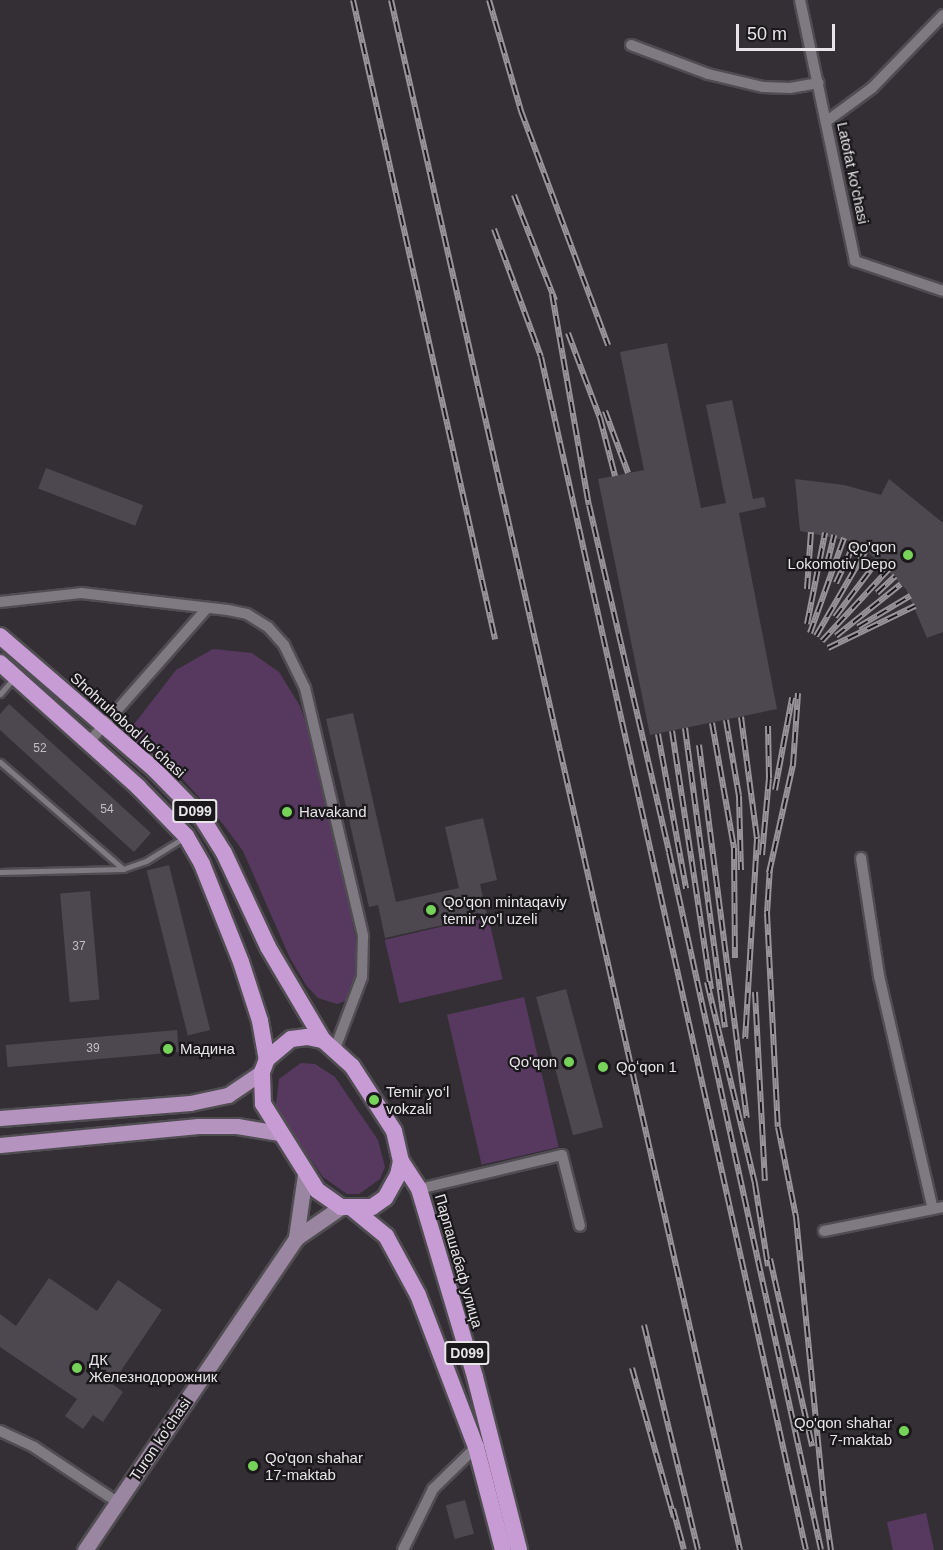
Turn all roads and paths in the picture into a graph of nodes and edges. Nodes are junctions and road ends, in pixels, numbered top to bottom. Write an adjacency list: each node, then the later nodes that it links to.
1 (800, 0): 4 (street, Latofat ko'chasi)
2 (943, 15): 5 (street)
3 (631, 45): 4 (street)
4 (819, 83): 5 (street, Latofat ko'chasi)
5 (827, 121): 6 (street, Latofat ko'chasi)
6 (943, 291)
7 (0, 602): 8 (street)
8 (207, 608): 13 (street); 20 (street)
9 (0, 636): 13 (highway, Shohruhobod koʻchasi / D099)
10 (0, 663): 11 (highway, D099)
11 (15, 676): 12 (lane); 14 (highway, D099)
12 (0, 694)
13 (104, 727): 14 (street); 20 (highway, Shohruhobod koʻchasi / D099)
14 (89, 742): 16 (highway, D099)
15 (0, 762): 18 (lane)
16 (186, 836): 18 (lane); 21 (highway, D099)
17 (861, 858): 29 (street)
18 (123, 869): 19 (lane)
19 (0, 872)
20 (329, 1045): 21 (highway); 25 (highway, D099)
21 (264, 1066): 22 (main road); 23 (highway, D099)
22 (0, 1118)
23 (279, 1133): 24 (main road); 26 (highway, D099)
24 (0, 1145)
25 (401, 1161): 27 (highway, Парпашабаф улица / D099); 28 (highway)
26 (305, 1175): 28 (highway, D099); 32 (main road, Turon ko'chasi)
27 (419, 1189): 30 (street); 39 (highway, Парпашабаф улица / D099)
28 (347, 1208): 32 (main road, Turon ko'chasi); 34 (highway, D099)
29 (938, 1208): 31 (street)
30 (580, 1226)
31 (824, 1231)
32 (296, 1238): 35 (main road, Turon ko'chasi)
33 (0, 1431): 35 (street)
34 (476, 1447): 37 (street); 38 (highway, D099)
35 (117, 1502): 36 (main road, Turon ko'chasi)
36 (85, 1550)
37 (403, 1550)
38 (503, 1550)
39 (519, 1550)

